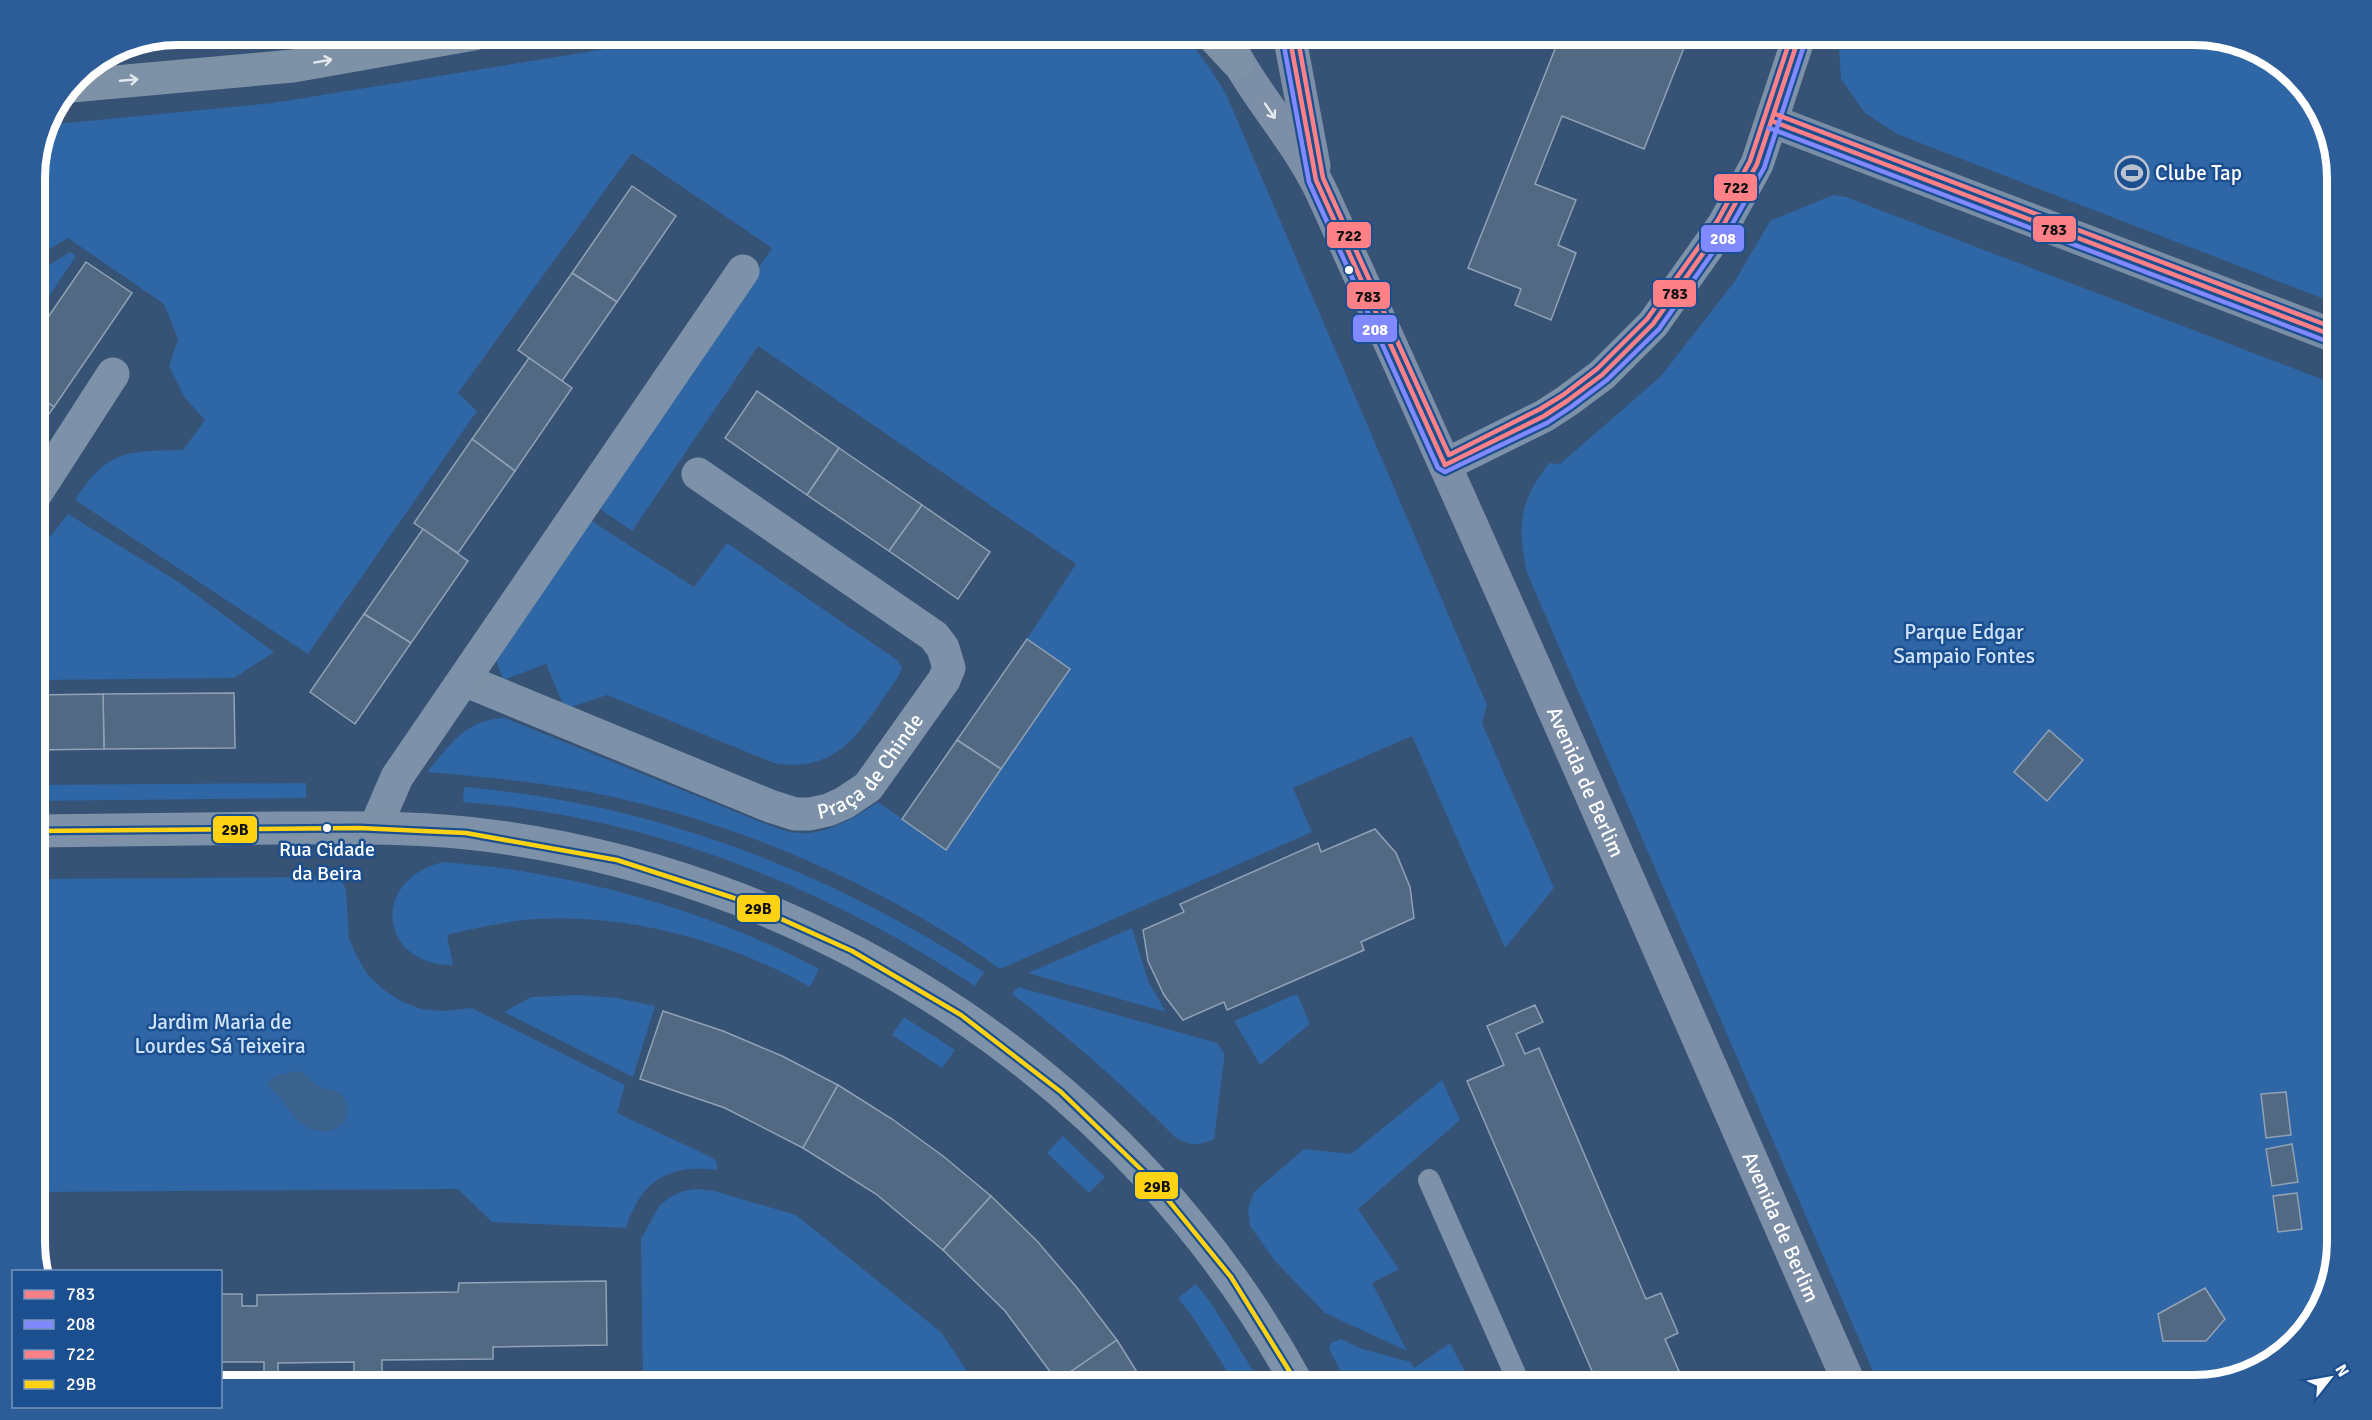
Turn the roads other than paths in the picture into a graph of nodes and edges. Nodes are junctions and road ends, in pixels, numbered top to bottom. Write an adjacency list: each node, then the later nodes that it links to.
1 (412, 45): 5 (highway, one-way to 1)
2 (1293, 45): 7 (main road, Avenida de Berlim)
3 (1796, 45): 6 (street)
4 (1231, 48): 7 (main road, Avenida de Berlim, one-way to 7)
5 (83, 85)
6 (1772, 120): 9 (street); 11 (street)
7 (1316, 180): 11 (main road, Avenida de Berlim)
8 (743, 271): 14 (street)
9 (2327, 333)
10 (113, 374): 13 (street)
11 (1445, 465): 20 (main road, Avenida de Berlim)
12 (698, 474): 14 (street, Praça de Chinde)
13 (45, 479)
14 (464, 680): 15 (street)
15 (375, 828): 16 (street); 18 (street)
16 (45, 831)
17 (1429, 1180): 19 (lane)
18 (1292, 1375)
19 (1515, 1375)
20 (1845, 1375)

